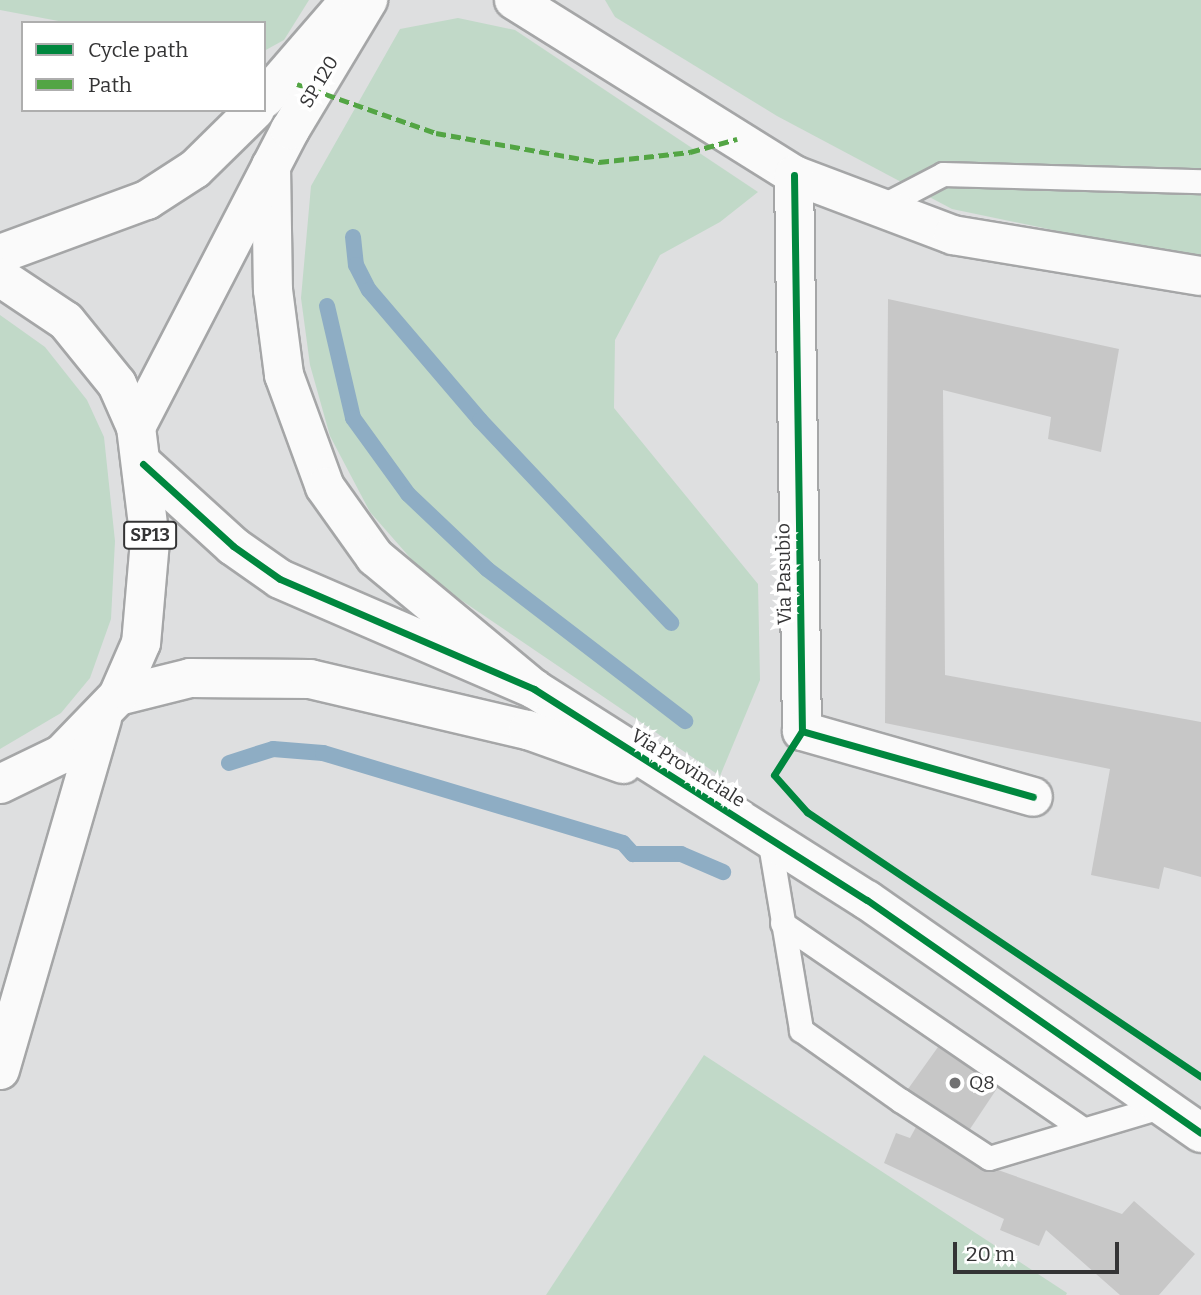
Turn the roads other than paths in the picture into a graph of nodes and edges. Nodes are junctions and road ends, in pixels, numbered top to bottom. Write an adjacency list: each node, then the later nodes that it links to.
1 (350, 0): 4 (street)
2 (368, 0): 6 (street, SP 120)
3 (514, 0): 7 (street)
4 (266, 97)
5 (253, 112): 10 (street)
6 (271, 166): 13 (street, SP 120); 15 (street)
7 (794, 175): 9 (street); 19 (street, Via Pasubio)
8 (1201, 181): 9 (lane)
9 (880, 207): 11 (street)
10 (0, 254)
11 (1201, 276)
12 (0, 278): 13 (street, SP13)
13 (136, 427): 14 (street, SP13)
14 (143, 464): 15 (street, Via Provinciale); 16 (street, SP13)
15 (534, 689): 18 (street, Via Provinciale)
16 (110, 707): 17 (street); 18 (street, Via Provinciale); 22 (street, SP13)
17 (0, 784)
18 (699, 793): 20 (street, Via Provinciale)
19 (1033, 797)
20 (769, 838): 21 (lane); 23 (street, Via Provinciale)
21 (782, 923): 24 (lane); 24 (lane)
22 (0, 1070)
23 (1163, 1106): 24 (lane); 25 (street, Via Provinciale)
24 (1083, 1129)
25 (1201, 1133)

